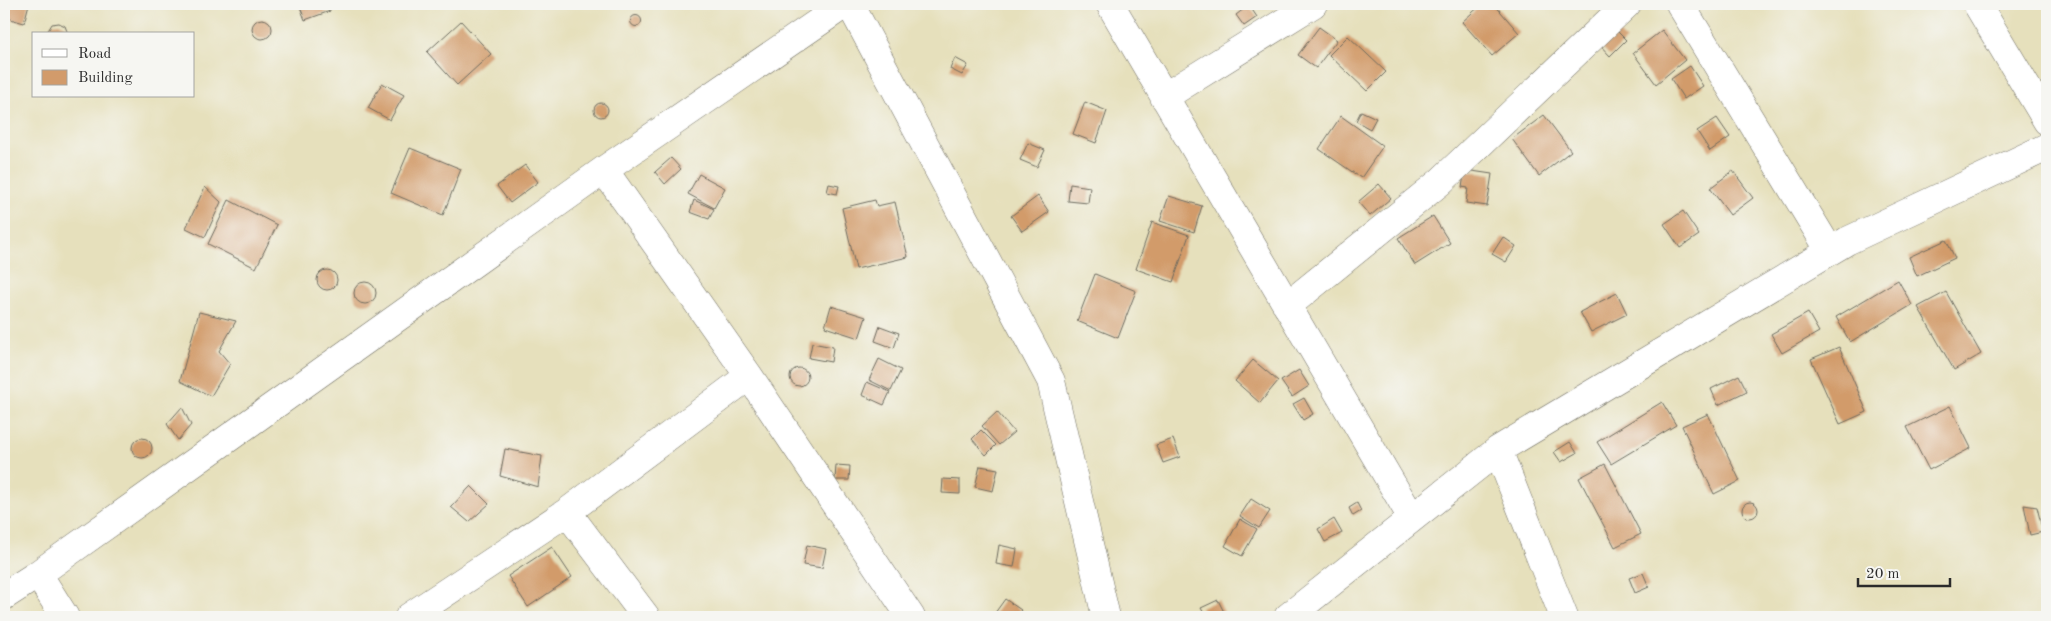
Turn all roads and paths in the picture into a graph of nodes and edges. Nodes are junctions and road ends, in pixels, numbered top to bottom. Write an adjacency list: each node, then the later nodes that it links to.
1 (845, 4): 11 (street)
2 (850, 4): 24 (street)
3 (1110, 4): 8 (street)
4 (1313, 4): 8 (street)
5 (1627, 4): 13 (street)
6 (1680, 4): 12 (street)
7 (1978, 4): 9 (street)
8 (1164, 97): 13 (street)
9 (2047, 122)
10 (2047, 147): 12 (street)
11 (604, 170): 14 (street); 18 (street)
12 (1830, 251): 15 (street)
13 (1287, 306): 17 (street)
14 (749, 376): 16 (street); 23 (street)
15 (1498, 450): 17 (street); 26 (street)
16 (567, 512): 21 (street); 22 (street)
17 (1412, 518): 25 (street)
18 (38, 574): 19 (street); 20 (street)
19 (4, 596)
20 (65, 617)
21 (409, 617)
22 (646, 617)
23 (911, 617)
24 (1106, 617)
25 (1288, 617)
26 (1564, 617)

